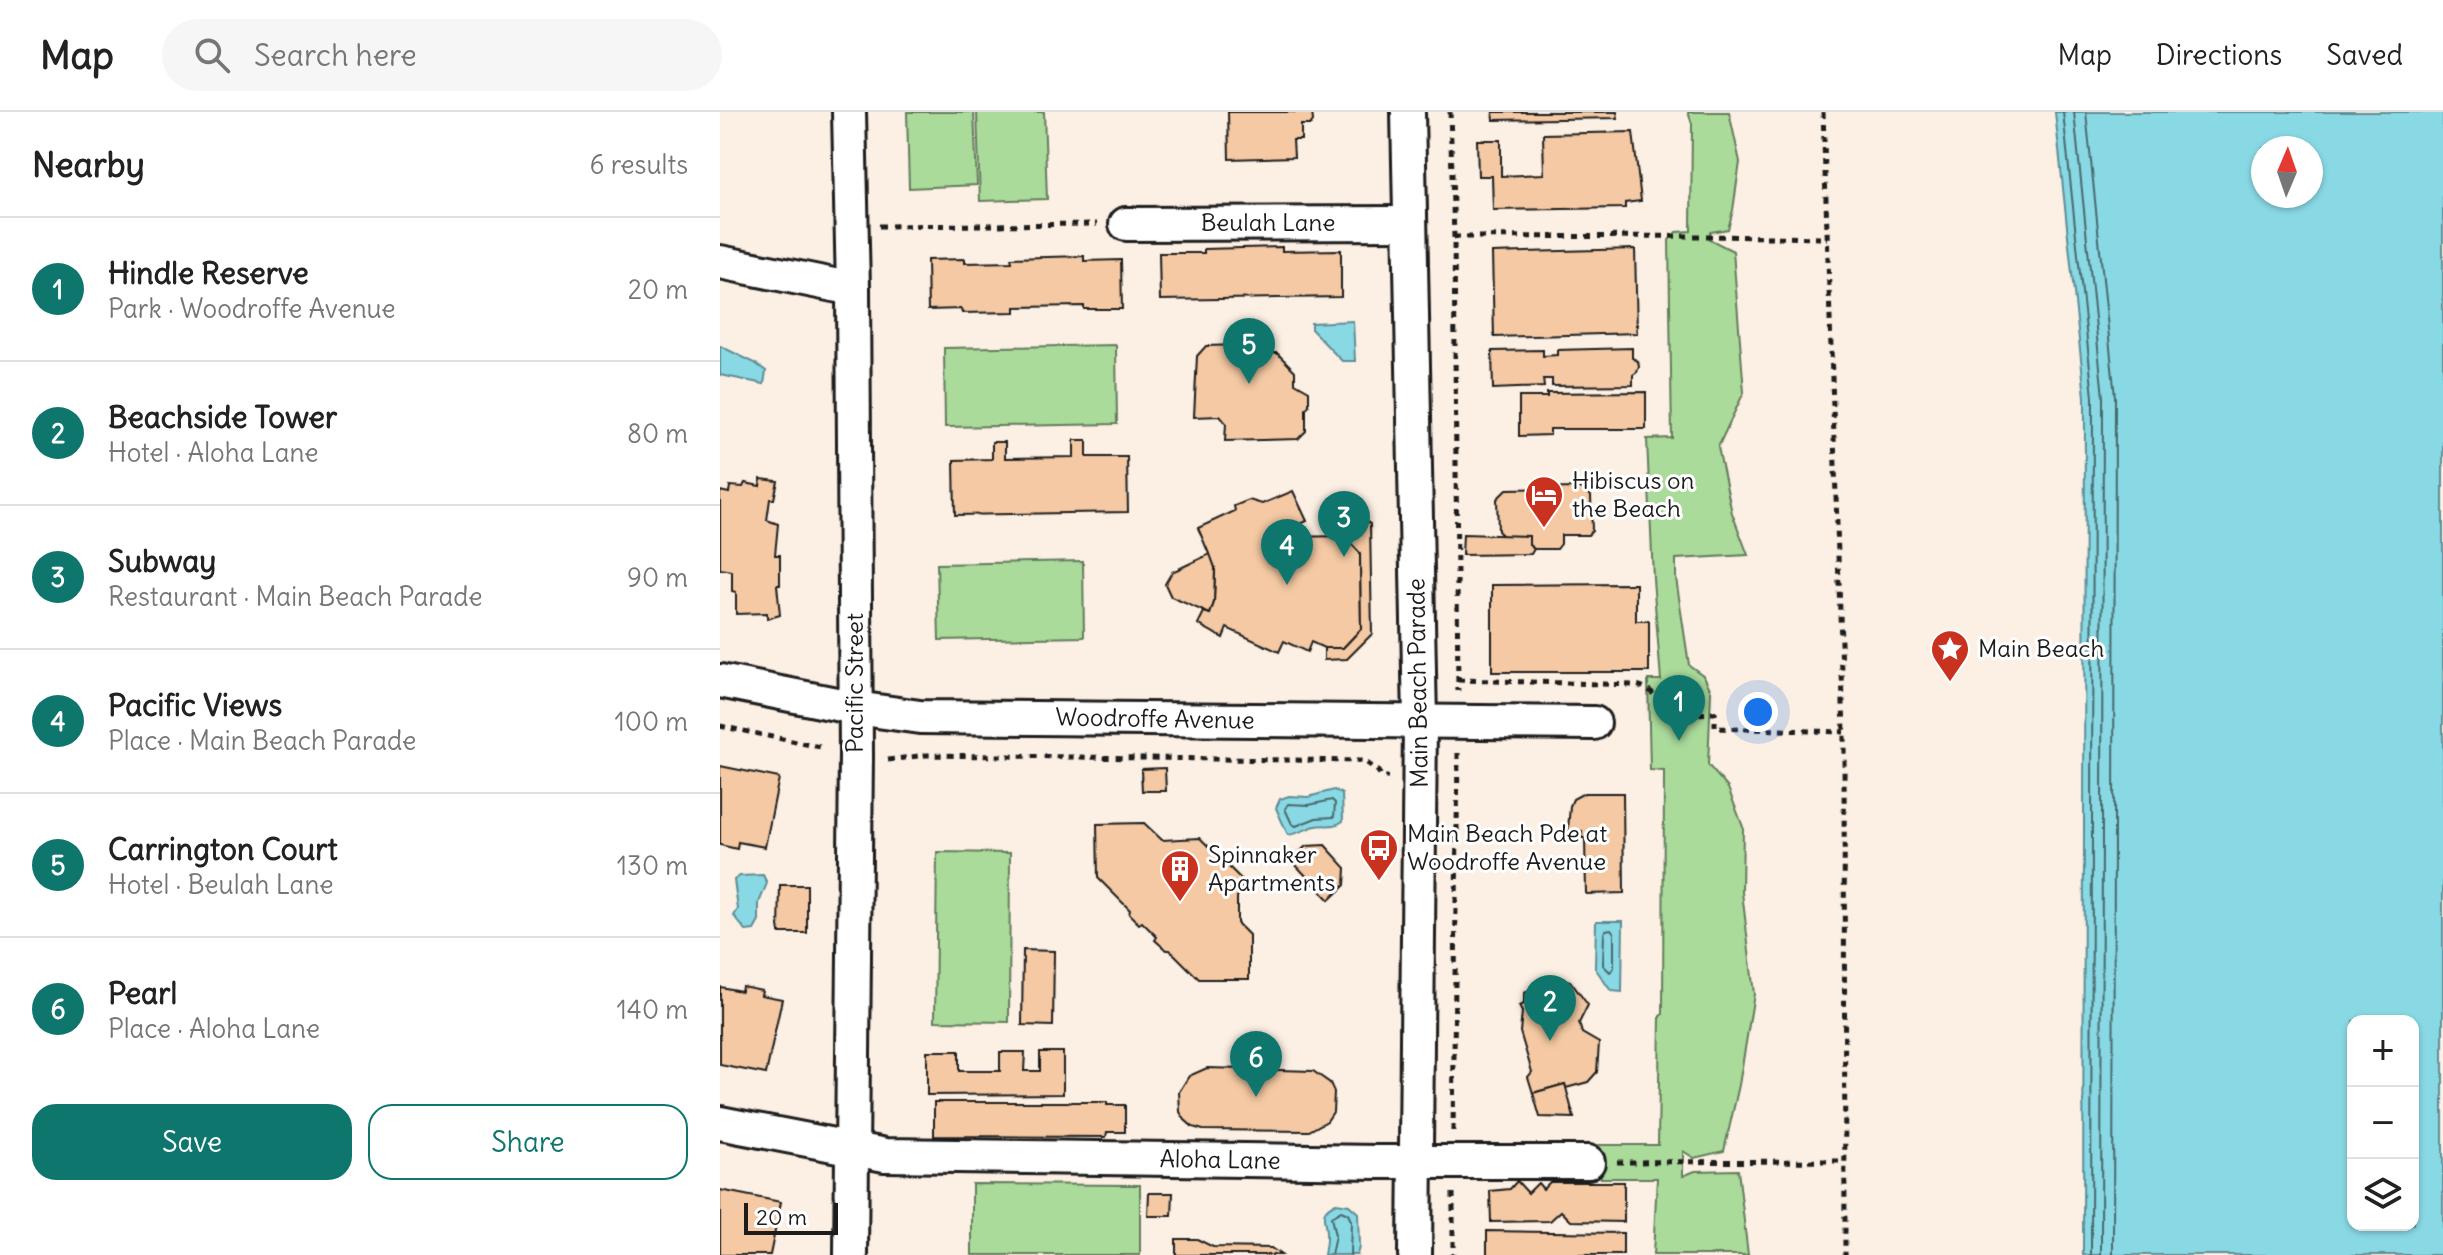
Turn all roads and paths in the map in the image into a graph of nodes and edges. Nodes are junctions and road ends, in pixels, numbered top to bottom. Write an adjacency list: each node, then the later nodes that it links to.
1 (849, 112): 7 (street, Pacific Street)
2 (1408, 112): 5 (street, Main Beach Parade)
3 (1450, 112): 8 (path)
4 (1823, 112): 9 (path)
5 (1410, 223): 6 (street, Beulah Lane); 15 (street, Main Beach Parade)
6 (1126, 224): 7 (path)
7 (851, 226): 11 (street, Pacific Street)
8 (1454, 237): 9 (path); 12 (path)
9 (1827, 238): 19 (path)
10 (720, 262): 11 (street)
11 (853, 289): 14 (street, Pacific Street)
12 (1458, 680): 16 (path); 19 (path)
13 (720, 681): 14 (street, Woodroffe Avenue)
14 (856, 708): 15 (street, Woodroffe Avenue); 25 (street, Pacific Street)
15 (1420, 722): 16 (street, Woodroffe Avenue); 23 (street, Main Beach Parade)
16 (1459, 723): 17 (street, Woodroffe Avenue); 22 (path)
17 (1594, 723)
18 (720, 726): 20 (path)
19 (1844, 732): 26 (path)
20 (825, 748)
21 (888, 760): 23 (path)
22 (1458, 776): 23 (path); 28 (path)
23 (1420, 777): 27 (street, Main Beach Parade)
24 (720, 1123): 25 (street, Aloha Lane)
25 (852, 1150): 27 (street, Aloha Lane); 30 (street, Pacific Street)
26 (1844, 1161): 29 (path); 33 (path)
27 (1416, 1162): 28 (street, Aloha Lane); 31 (street, Main Beach Parade)
28 (1453, 1162): 29 (street, Aloha Lane); 32 (path)
29 (1588, 1162)
30 (851, 1255)
31 (1415, 1255)
32 (1453, 1255)
33 (1845, 1255)

